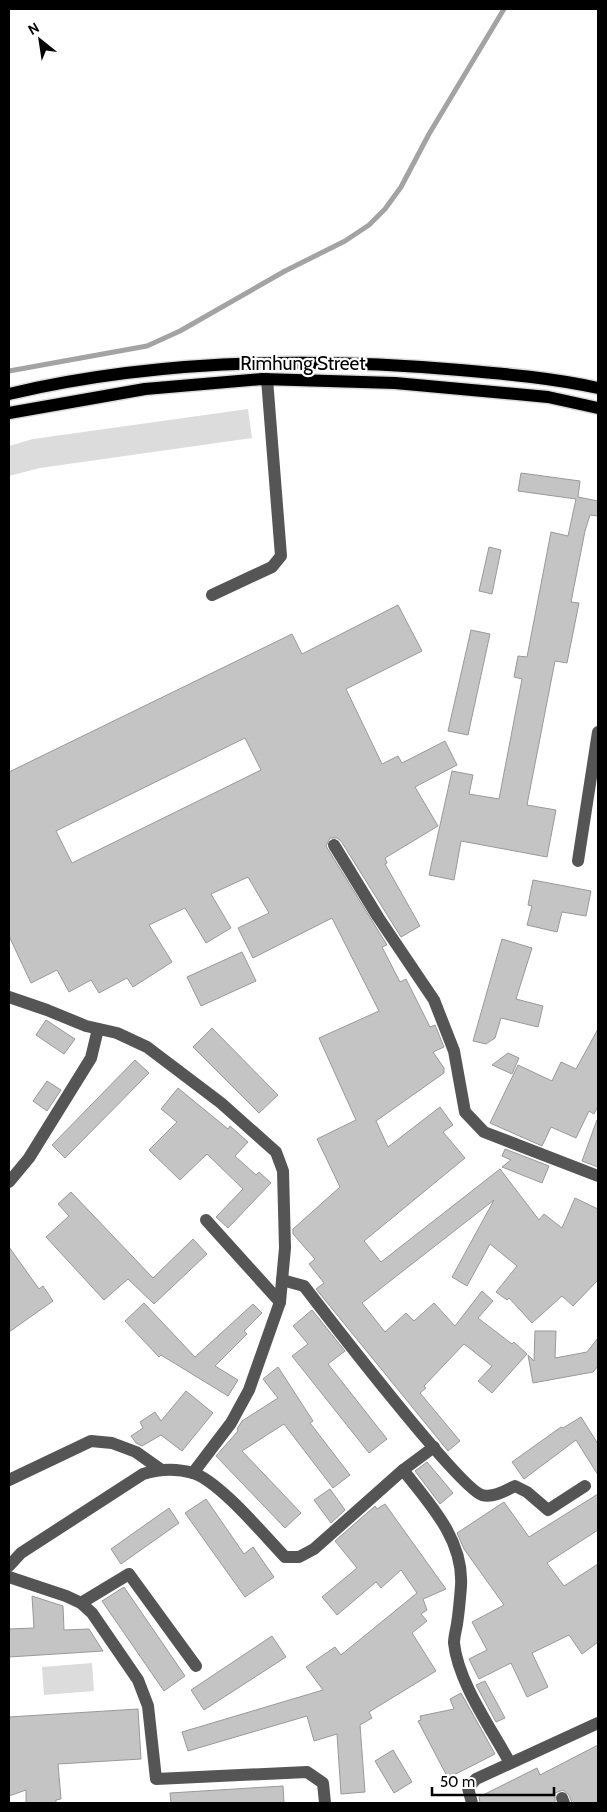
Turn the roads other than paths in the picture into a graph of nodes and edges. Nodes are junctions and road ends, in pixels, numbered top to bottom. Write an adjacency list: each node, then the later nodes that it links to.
1 (267, 379): 4 (main road, Rimhung Street); 5 (main road, Rimhung Street); 6 (street)
2 (598, 388): 3 (main road, Rimhung Street)
3 (9, 394)
4 (598, 408)
5 (9, 413)
6 (212, 595)
7 (598, 732): 9 (street)
8 (334, 845): 12 (street)
9 (578, 861)
10 (9, 997): 11 (street)
11 (98, 1029): 13 (street); 15 (street)
12 (598, 1176)
13 (9, 1182)
14 (206, 1220): 16 (street)
15 (282, 1280): 16 (street); 17 (street)
16 (280, 1302): 20 (street)
17 (434, 1447): 19 (street); 22 (street)
18 (160, 1469): 20 (street); 21 (street); 23 (street)
19 (403, 1470): 20 (street); 28 (street)
20 (193, 1473)
21 (9, 1480)
22 (585, 1486)
23 (9, 1566)
24 (9, 1577): 25 (street)
25 (81, 1603): 26 (street); 29 (street)
26 (196, 1666)
27 (598, 1723): 28 (street)
28 (510, 1763): 30 (street)
29 (325, 1803)
30 (472, 1803)

